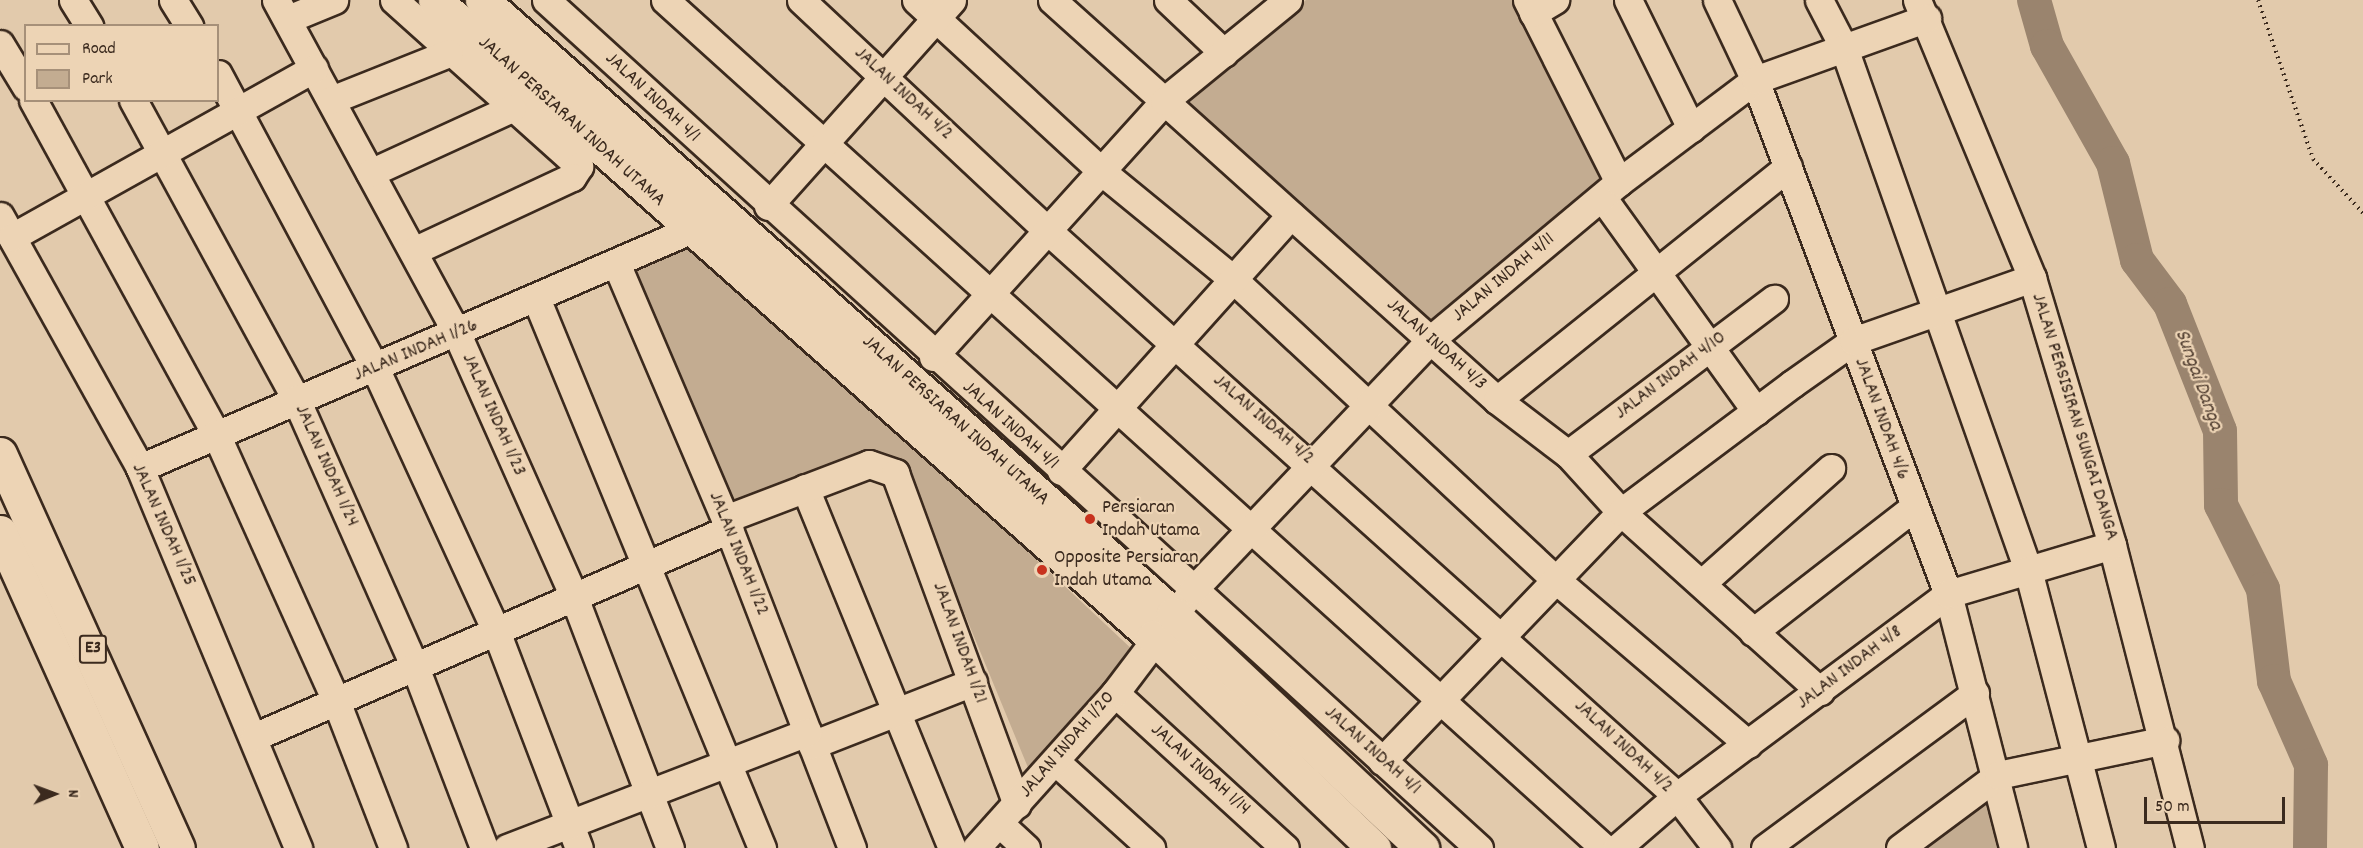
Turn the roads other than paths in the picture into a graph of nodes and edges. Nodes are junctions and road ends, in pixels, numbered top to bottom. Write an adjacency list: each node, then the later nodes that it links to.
1 (73, 0): 21 (street)
2 (173, 0): 22 (street)
3 (334, 0): 20 (street)
4 (394, 0): 25 (street)
5 (435, 0): 49 (main road, JALAN PERSIARAN INDAH UTAMA)
6 (546, 0): 46 (street, JALAN INDAH 4/1)
7 (665, 0): 39 (street)
8 (801, 0): 29 (street, JALAN INDAH 4/2)
9 (916, 0): 18 (street)
10 (1052, 0): 33 (street, JALAN INDAH 4/3)
11 (1168, 0): 26 (street)
12 (1288, 0): 26 (street)
13 (1628, 0): 38 (street)
14 (1718, 0): 30 (street, JALAN INDAH 4/6)
15 (1819, 0): 24 (street)
16 (488, 2): 92 (main road, JALAN PERSIARAN INDAH UTAMA)
17 (1538, 4): 44 (street)
18 (944, 9): 29 (street); 42 (street)
19 (1922, 9): 24 (street, JALAN INDAH 4/11); 54 (street, JALAN PERSISIRAN SUNGAI DANGA)
20 (282, 10): 27 (street, JALAN INDAH 1/23)
21 (87, 24)
22 (188, 24)
23 (0, 44): 31 (street)
24 (1844, 48): 30 (street, JALAN INDAH 4/11); 59 (street)
25 (449, 53): 32 (street); 36 (street)
26 (1224, 53): 33 (street)
27 (314, 68): 32 (street, JALAN INDAH 1/23); 37 (street)
28 (219, 76): 37 (street)
29 (884, 76): 39 (street); 50 (street, JALAN INDAH 4/2)
30 (1755, 80): 38 (street, JALAN INDAH 4/11); 41 (street, JALAN INDAH 4/6)
31 (24, 84)
32 (331, 100): 43 (street, JALAN INDAH 1/23)
33 (1164, 101): 42 (street); 47 (street, JALAN INDAH 4/3)
34 (34, 102): 45 (street)
35 (134, 102): 40 (street, JALAN INDAH 1/24)
36 (512, 108): 43 (street); 51 (street)
37 (239, 110): 40 (street); 66 (street)
38 (1691, 128): 44 (street, JALAN INDAH 4/11)
39 (824, 145): 46 (street); 56 (street)
40 (165, 154): 45 (street); 67 (street, JALAN INDAH 1/24)
41 (1788, 168): 53 (street); 62 (street, JALAN INDAH 4/6)
42 (1101, 171): 50 (street); 55 (street)
43 (370, 173): 51 (street, JALAN INDAH 1/23)
44 (1610, 190): 53 (street); 61 (street, JALAN INDAH 4/11)
45 (88, 194): 48 (street); 72 (street)
46 (768, 206): 65 (street, JALAN INDAH 4/1)
47 (1291, 215): 55 (street); 61 (street, JALAN INDAH 4/3)
48 (6, 227): 76 (street, JALAN INDAH 1/25)
49 (690, 230): 52 (street, JALAN INDAH 1/26); 92 (main road, JALAN PERSIARAN INDAH UTAMA)
50 (1048, 231): 56 (street); 63 (street, JALAN INDAH 4/2)
51 (413, 251): 60 (street, JALAN INDAH 1/23)
52 (616, 263): 57 (street, JALAN INDAH 1/26); 82 (street, JALAN INDAH 1/22)
53 (1655, 274): 64 (street); 68 (street)
54 (2032, 278): 59 (street); 85 (street, JALAN PERSISIRAN SUNGAI DANGA)
55 (1234, 280): 63 (street); 69 (street)
56 (988, 296): 65 (street); 70 (street)
57 (536, 298): 60 (street, JALAN INDAH 1/26); 86 (street)
58 (1774, 299): 64 (street, JALAN INDAH 4/10)
59 (1935, 312): 62 (street); 87 (street)
60 (457, 334): 66 (street, JALAN INDAH 1/26); 91 (street, JALAN INDAH 1/23)
61 (1430, 340): 68 (street, JALAN INDAH 4/3); 69 (street, JALAN INDAH 4/11)
62 (1853, 341): 71 (street); 80 (street, JALAN INDAH 4/6)
63 (1177, 345): 70 (street); 75 (street, JALAN INDAH 4/2)
64 (1707, 347): 71 (street); 74 (street, JALAN INDAH 4/10)
65 (933, 357): 78 (street, JALAN INDAH 4/1)
66 (376, 370): 67 (street, JALAN INDAH 1/26); 93 (street)
67 (296, 399): 72 (street, JALAN INDAH 1/26); 96 (street, JALAN INDAH 1/24)
68 (1497, 400): 74 (street, JALAN INDAH 4/3)
69 (1367, 407): 75 (street, JALAN INDAH 4/11); 88 (street)
70 (1118, 410): 78 (street); 83 (street)
71 (1756, 411): 81 (street)
72 (216, 434): 76 (street, JALAN INDAH 1/26); 101 (street)
73 (0, 454): 120 (main road, E3)
74 (1568, 454): 81 (street, JALAN INDAH 4/3)
75 (1314, 465): 83 (street, JALAN INDAH 4/11); 95 (street, JALAN INDAH 4/2)
76 (140, 468): 105 (street, JALAN INDAH 1/25)
77 (1831, 468): 89 (street)
78 (1061, 471): 92 (street, JALAN INDAH 4/1)
79 (805, 488): 82 (street); 97 (street, JALAN INDAH 1/21); 103 (street)
80 (1913, 508): 90 (street, JALAN INDAH 4/6); 94 (street)
81 (1621, 512): 88 (street); 89 (street, JALAN INDAH 4/3)
82 (727, 524): 86 (street); 106 (street, JALAN INDAH 1/22)
83 (1250, 531): 92 (street, JALAN INDAH 4/11); 102 (street)
84 (0, 532): 104 (main road, E3)
85 (2112, 545): 87 (street, JALAN INDAH 4/8); 107 (street, JALAN PERSISIRAN SUNGAI DANGA)
86 (646, 566): 91 (street); 112 (street)
87 (2028, 570): 90 (street, JALAN INDAH 4/8); 109 (street)
88 (1555, 579): 95 (street); 108 (street)
89 (1702, 583): 94 (street, JALAN INDAH 4/3)
90 (1947, 594): 98 (street, JALAN INDAH 4/8); 100 (street, JALAN INDAH 4/6)
91 (573, 597): 93 (street); 114 (street, JALAN INDAH 1/23)
92 (1173, 613): 99 (street, JALAN INDAH 1/20); 111 (street, JALAN INDAH 4/1); 133 (main road, JALAN PERSIARAN INDAH UTAMA); 134 (main road, JALAN PERSIARAN INDAH UTAMA)
93 (496, 632): 96 (street); 117 (street)
94 (1753, 632): 98 (street, JALAN INDAH 4/3)
95 (1500, 634): 102 (street); 115 (street, JALAN INDAH 4/2)
96 (415, 667): 101 (street); 123 (street, JALAN INDAH 1/24)
97 (973, 682): 103 (street); 116 (street, JALAN INDAH 1/21)
98 (1820, 691): 108 (street, JALAN INDAH 4/8)
99 (1115, 693): 110 (street, JALAN INDAH 1/20); 132 (street, JALAN INDAH 1/14)
100 (1975, 693): 113 (street, JALAN INDAH 4/6); 139 (street)
101 (336, 701): 105 (street); 122 (street)
102 (1438, 701): 111 (street); 136 (street)
103 (894, 713): 106 (street); 128 (street)
104 (92, 730): 118 (main road); 119 (main road, E3)
105 (254, 737): 121 (street, JALAN INDAH 1/25)
106 (809, 738): 112 (street); 127 (street, JALAN INDAH 1/22)
107 (2165, 740): 109 (street); 143 (street, JALAN PERSISIRAN SUNGAI DANGA)
108 (1748, 744): 115 (street, JALAN INDAH 4/8)
109 (2080, 758): 113 (street); 142 (street)
110 (1055, 761): 116 (street, JALAN INDAH 1/20); 131 (street)
111 (1382, 761): 135 (street, JALAN INDAH 4/1)
112 (727, 763): 114 (street); 126 (street)
113 (1998, 775): 140 (street); 141 (street, JALAN INDAH 4/6)
114 (648, 793): 117 (street); 125 (street, JALAN INDAH 1/23)
115 (1677, 795): 137 (street, JALAN INDAH 4/8); 138 (street, JALAN INDAH 4/2)
116 (1008, 814): 129 (street, JALAN INDAH 1/20); 130 (street)
117 (574, 836): 124 (street)
118 (116, 848)
119 (141, 848)
120 (178, 848)
121 (298, 848)
122 (393, 848)
123 (484, 848)
124 (507, 848)
125 (670, 848)
126 (762, 848)
127 (852, 848)
128 (952, 848)
129 (976, 848)
130 (1026, 848)
131 (1151, 848)
132 (1284, 848)
133 (1374, 848)
134 (1422, 848)
135 (1479, 848)
136 (1604, 848)
137 (1617, 848)
138 (1717, 848)
139 (1765, 848)
140 (1900, 848)
141 (2013, 848)
142 (2101, 848)
143 (2190, 848)

